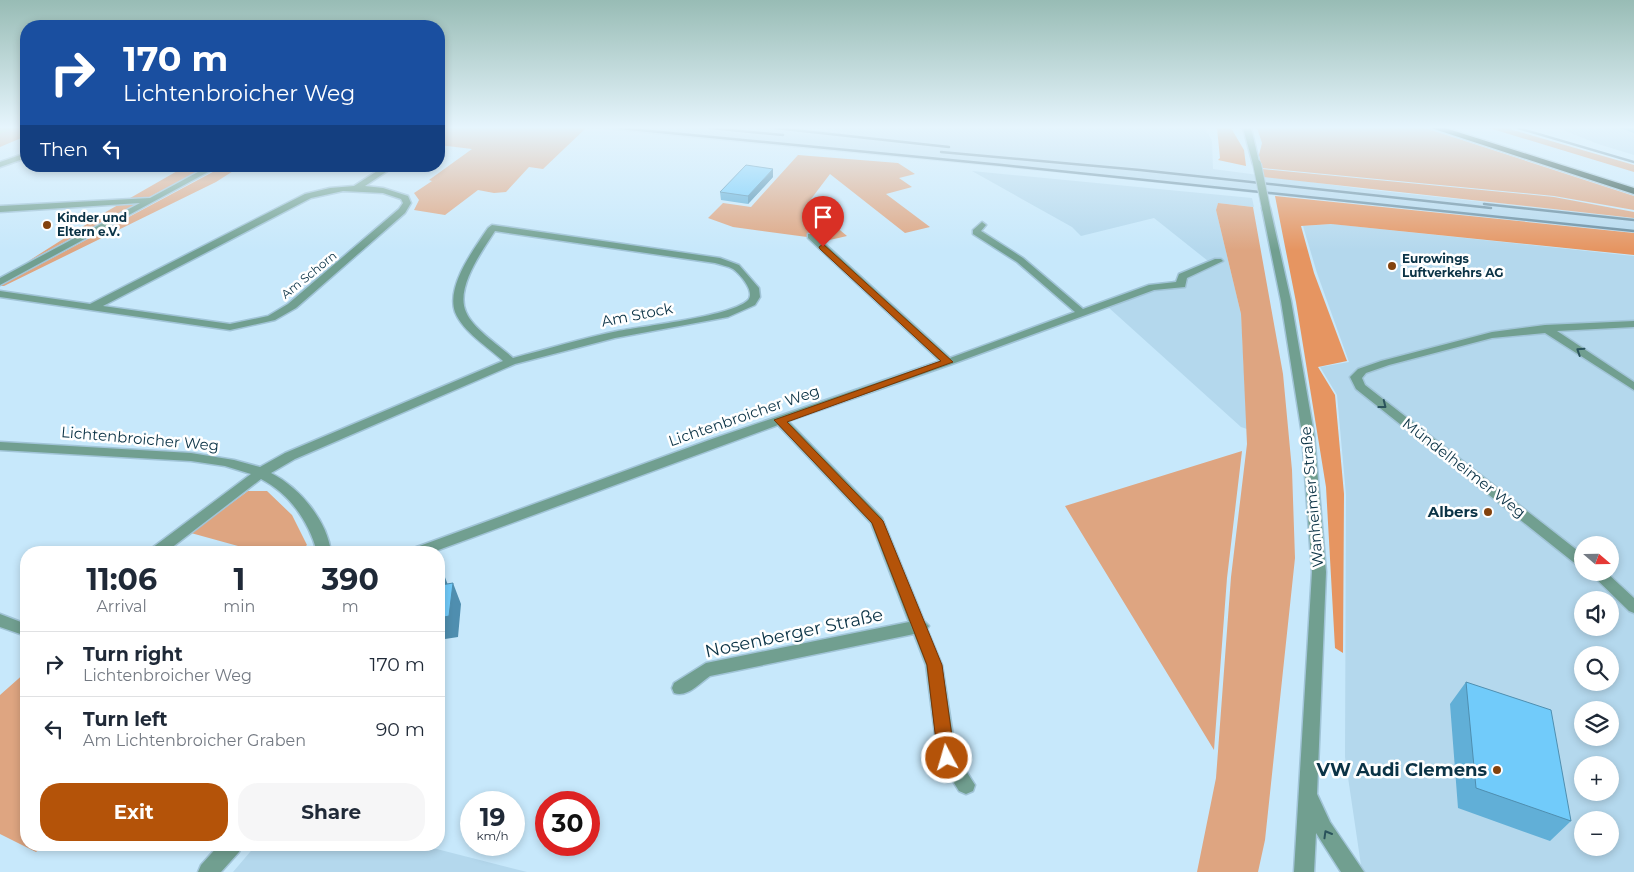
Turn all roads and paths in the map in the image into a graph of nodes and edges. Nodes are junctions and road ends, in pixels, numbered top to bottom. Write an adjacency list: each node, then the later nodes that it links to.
1 (1258, 169): 37 (street, Wanheimer Straße, bridge)
2 (1564, 169): 8 (highway)
3 (1595, 169): 6 (highway)
4 (204, 172): 9 (street)
5 (382, 172): 7 (street, Am Schorn)
6 (1634, 181)
7 (355, 189): 16 (street, Am Schorn); 16 (street, Am Schorn)
8 (1634, 191)
9 (154, 199): 10 (street); 14 (street)
10 (0, 209)
11 (982, 225): 17 (street)
12 (810, 236): 21 (street)
13 (1218, 261): 17 (street, Lichtenbroicher Weg)
14 (0, 282)
15 (0, 294): 16 (street, Am Schorn)
16 (92, 307)
17 (1082, 313): 21 (street, Lichtenbroicher Weg)
18 (1634, 324): 19 (street)
19 (1545, 328): 22 (street, one-way to 19); 29 (street, Mündelheimer Weg, one-way to 29)
20 (511, 362): 20 (street, Am Stock); 25 (street, Am Stock)
21 (948, 362): 23 (street, Lichtenbroicher Weg)
22 (1634, 387)
23 (780, 420): 28 (street, Lichtenbroicher Weg); 33 (street)
24 (0, 446): 25 (street, Lichtenbroicher Weg)
25 (260, 472): 26 (street, Am Stock); 27 (street, Lichtenbroicher Weg)
26 (165, 546)
27 (324, 546)
28 (434, 546)
29 (1574, 555)
30 (1606, 581): 31 (street)
31 (1634, 606)
32 (0, 620): 34 (street)
33 (921, 626): 35 (street, Nosenberger Straße); 36 (street)
34 (20, 628)
35 (680, 688)
36 (966, 786)
37 (1309, 790): 40 (street, Wanheimer Straße); 41 (street, one-way to 37)
38 (227, 851): 39 (street)
39 (208, 872)
40 (1304, 872)
41 (1354, 872)

